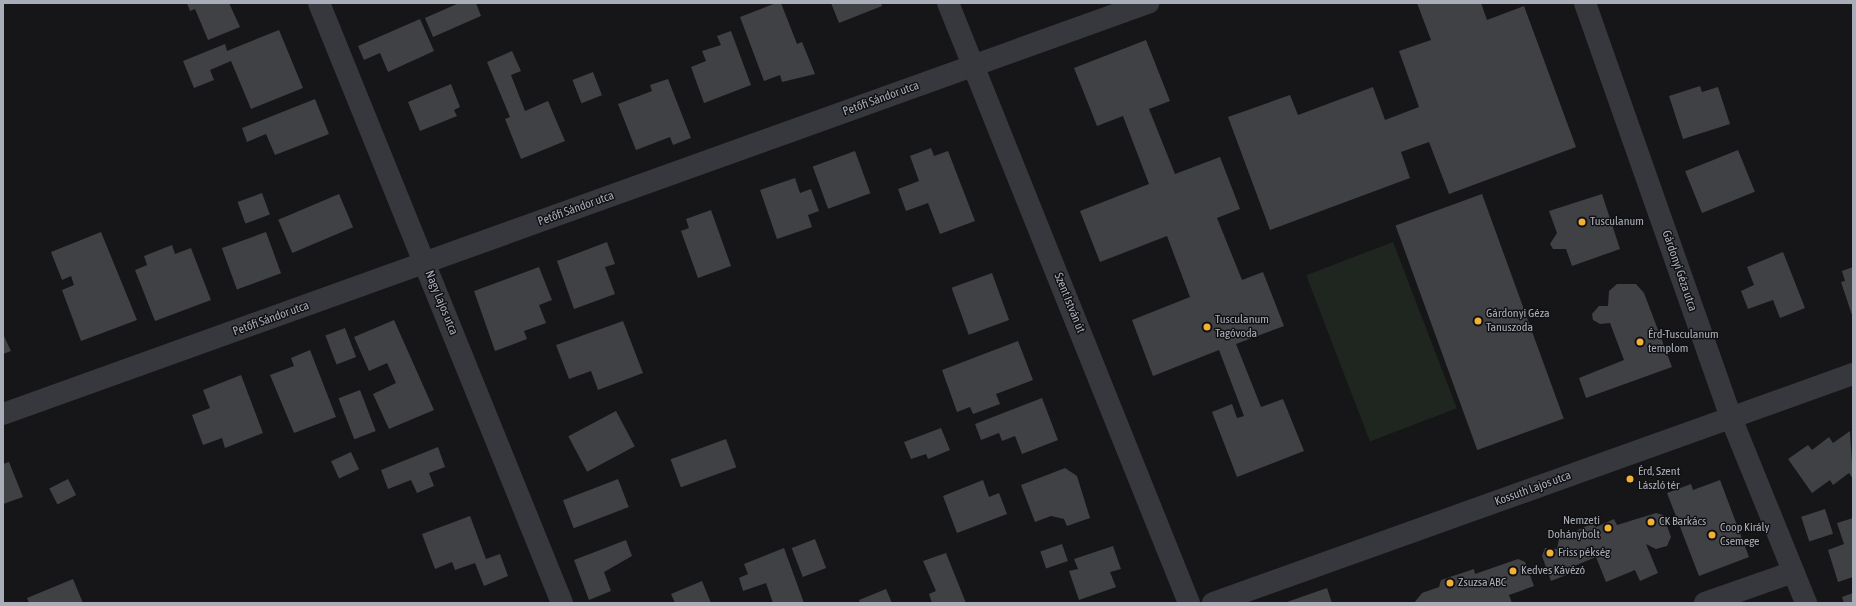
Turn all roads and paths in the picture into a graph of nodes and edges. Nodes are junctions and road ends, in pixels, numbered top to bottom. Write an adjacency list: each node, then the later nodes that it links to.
1 (319, 3): 6 (street, Nagy Lajos utca)
2 (948, 3): 5 (street, Szent István út)
3 (1148, 3): 5 (street, Petőfi Sándor utca)
4 (1585, 3): 9 (street, Gárdonyi Géza utca)
5 (974, 66): 6 (street, Petőfi Sándor utca); 12 (street, Szent István út)
6 (426, 264): 8 (street, Petőfi Sándor utca); 11 (street, Nagy Lajos utca)
7 (1853, 374): 9 (street, Kossuth Lajos utca)
8 (3, 414)
9 (1731, 418): 10 (street, Gárdonyi Géza utca); 13 (street, Kossuth Lajos utca)
10 (1794, 572): 14 (street); 15 (street, Gárdonyi Géza utca)
11 (562, 603)
12 (1189, 603)
13 (1213, 603)
14 (1705, 603)
15 (1806, 603)

